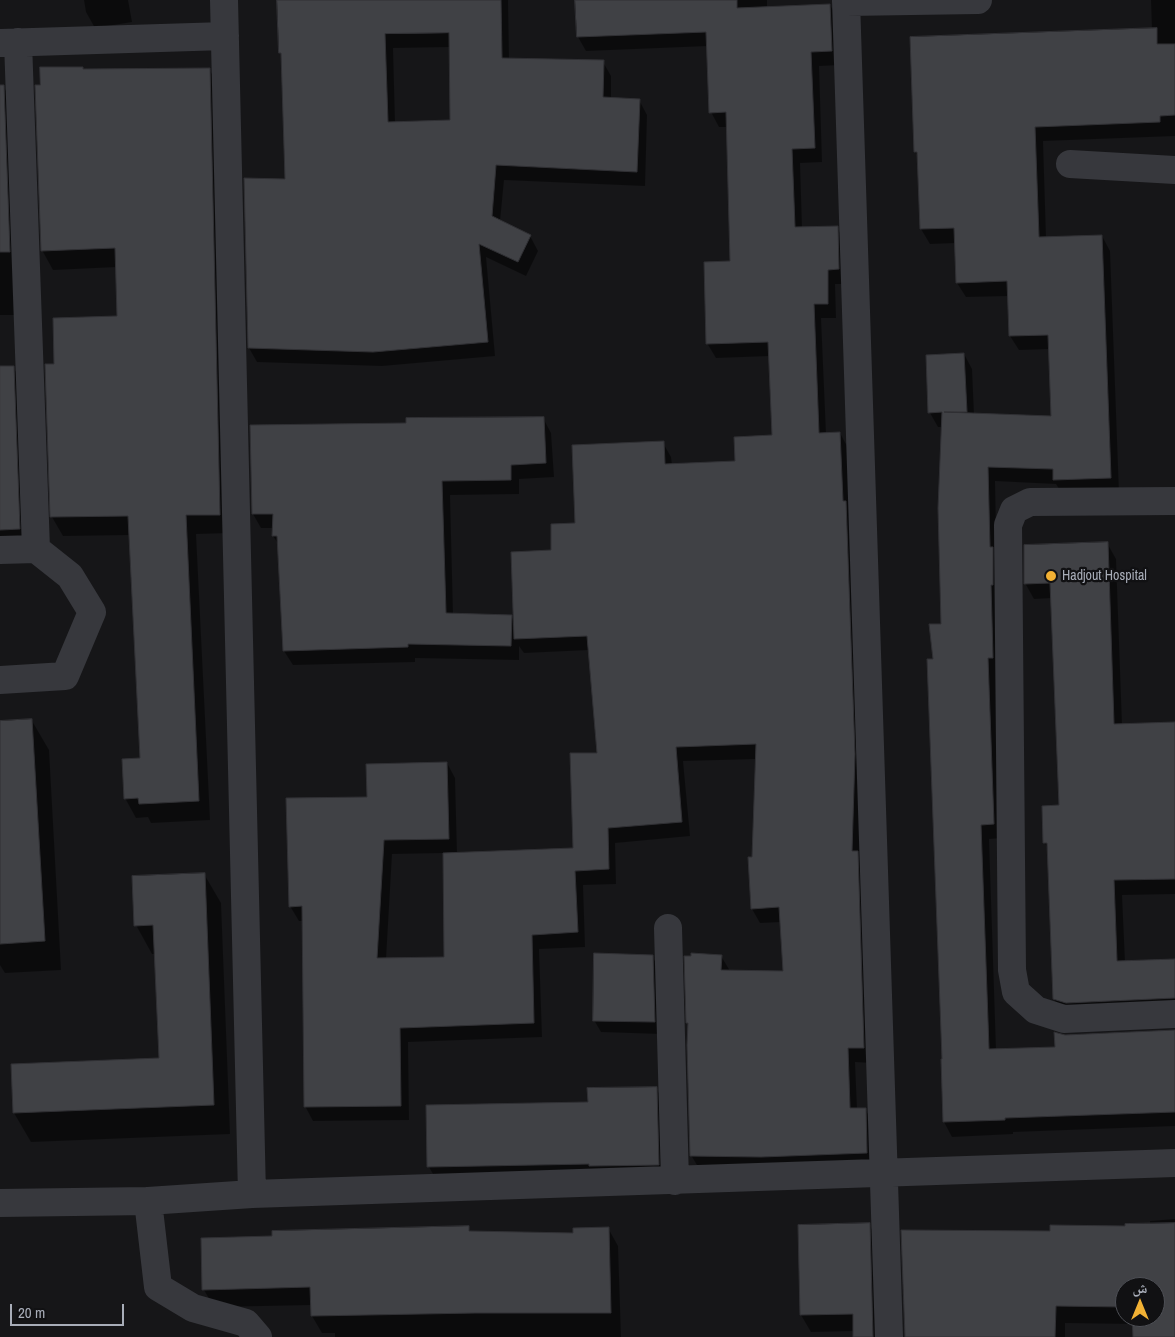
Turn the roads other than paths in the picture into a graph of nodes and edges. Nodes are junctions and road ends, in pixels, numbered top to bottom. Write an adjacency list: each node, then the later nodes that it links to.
1 (224, 0): 4 (street)
2 (978, 0): 3 (street)
3 (846, 1): 15 (street)
4 (225, 36): 5 (street); 17 (street)
5 (9, 42): 9 (street)
6 (1070, 164): 7 (street)
7 (1175, 170)
8 (1175, 501): 13 (street)
9 (36, 549): 10 (street); 11 (street)
10 (0, 550)
11 (0, 680)
12 (668, 928): 16 (street)
13 (1175, 1014)
14 (1175, 1163): 15 (street)
15 (884, 1173): 16 (street); 21 (street)
16 (675, 1181): 17 (street)
17 (252, 1194): 18 (street)
18 (148, 1201): 19 (street); 20 (street)
19 (0, 1203)
20 (258, 1337)
21 (888, 1337)

